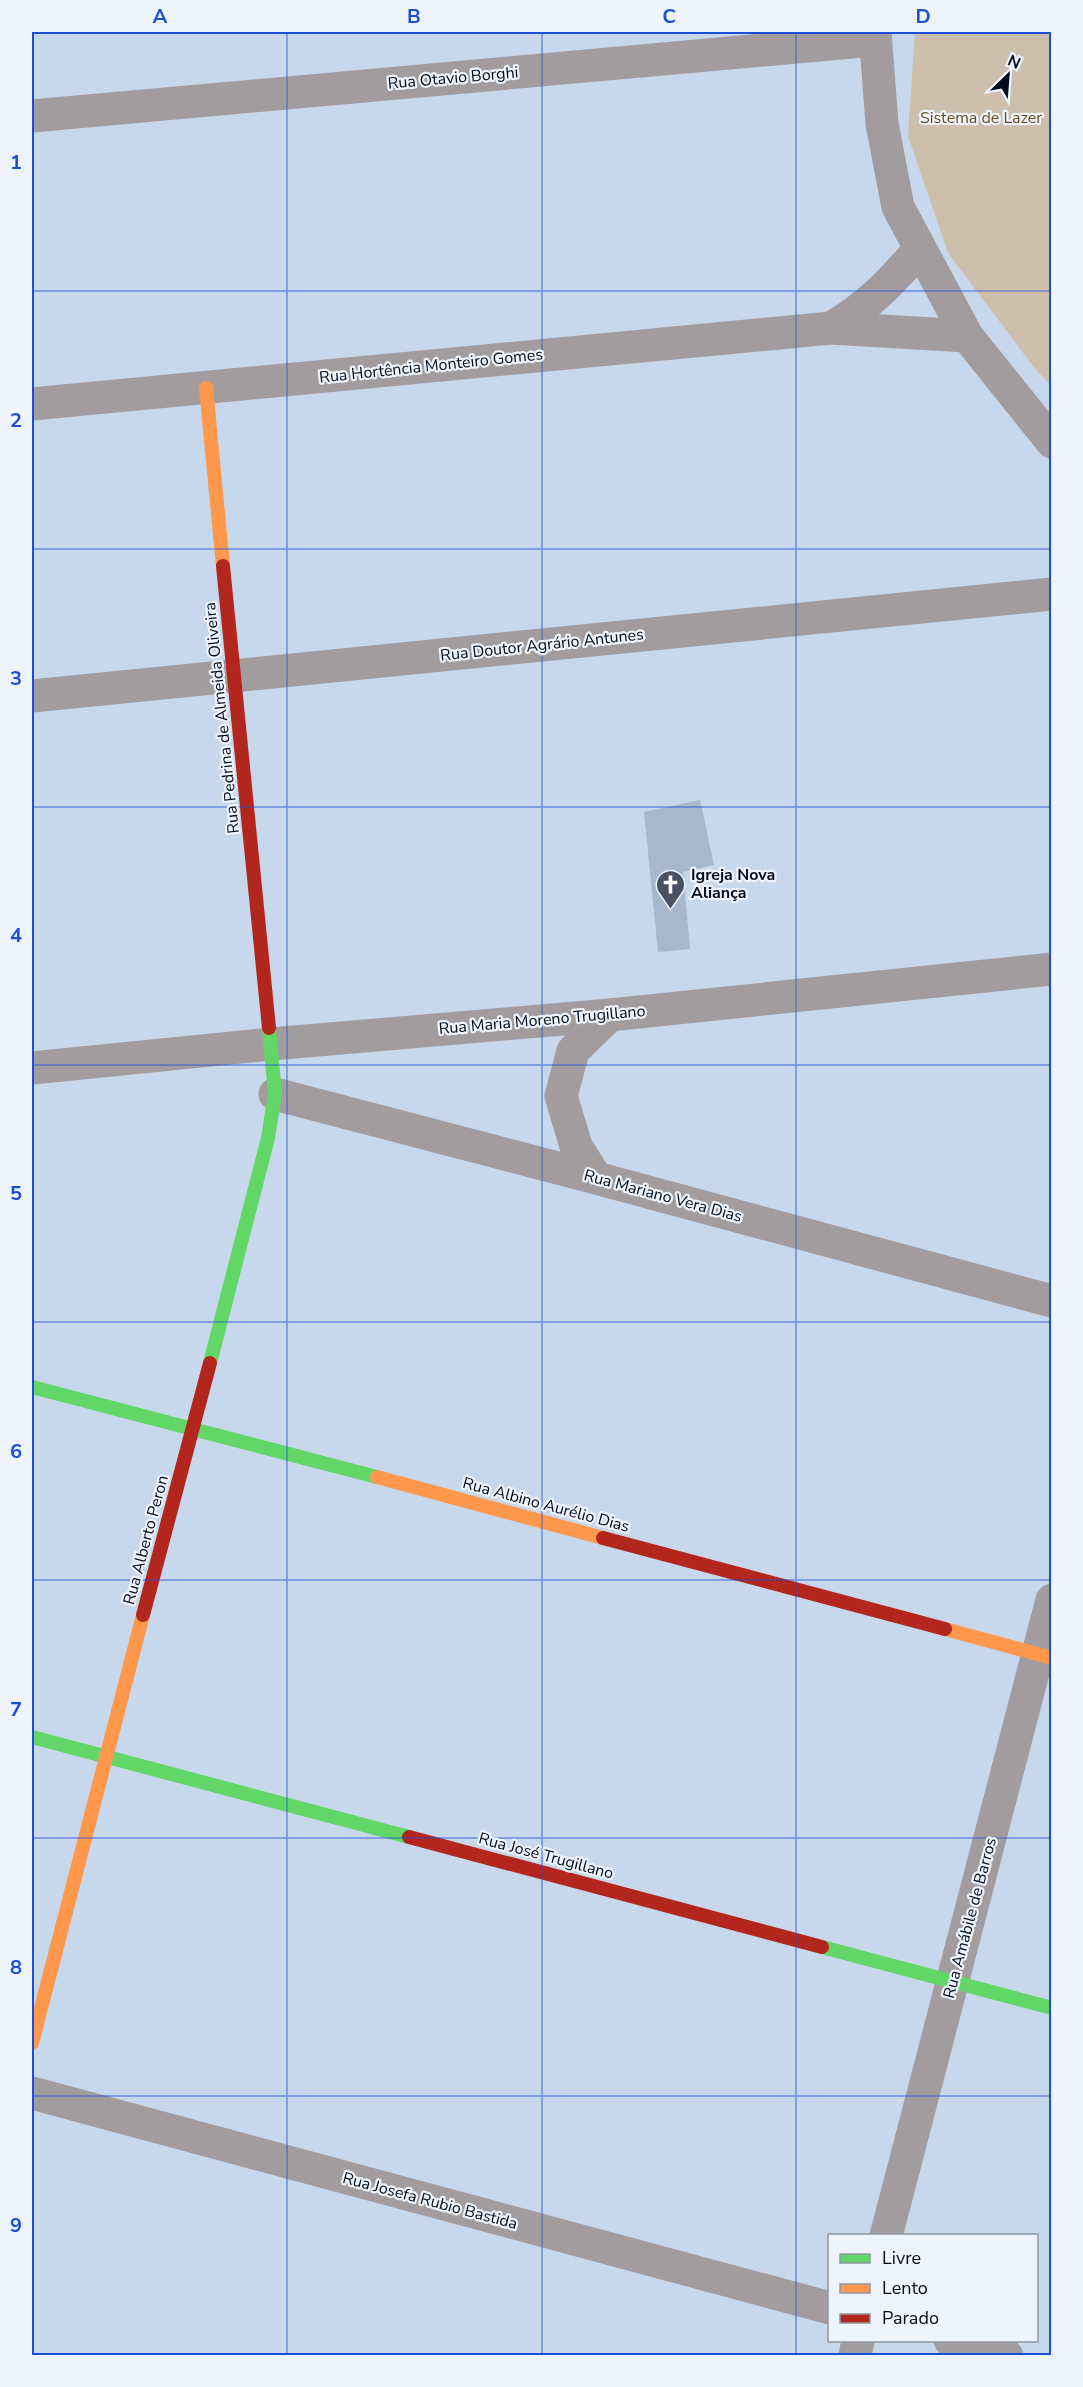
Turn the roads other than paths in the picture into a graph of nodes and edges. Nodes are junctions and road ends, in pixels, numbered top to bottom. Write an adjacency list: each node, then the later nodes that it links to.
1 (874, 36): 2 (street, Rua Otavio Borghi); 3 (street)
2 (32, 116)
3 (920, 249): 4 (street, Rua Hortência Monteiro Gomes); 5 (street)
4 (831, 328): 5 (street, Rua Hortência Monteiro Gomes); 6 (street, Rua Hortência Monteiro Gomes)
5 (967, 336): 8 (street)
6 (206, 388): 7 (street, Rua Hortência Monteiro Gomes); 10 (street, Rua Pedrina de Almeida Oliveira)
7 (32, 404)
8 (1052, 442)
9 (1052, 594): 10 (street, Rua Doutor Agrário Antunes)
10 (234, 676): 11 (street, Rua Doutor Agrário Antunes); 14 (street, Rua Pedrina de Almeida Oliveira)
11 (32, 696)
12 (1052, 969): 13 (street, Rua Maria Moreno Trugillano)
13 (610, 1015): 14 (street, Rua Maria Moreno Trugillano); 17 (street)
14 (271, 1044): 15 (street, Rua Maria Moreno Trugillano); 16 (street, Rua Alberto Peron)
15 (32, 1068)
16 (274, 1094): 17 (street, Rua Mariano Vera Dias); 20 (street, Rua Alberto Peron)
17 (596, 1178): 18 (street, Rua Mariano Vera Dias)
18 (1052, 1301)
19 (32, 1387): 20 (street, Rua Albino Aurélio Dias)
20 (193, 1430): 22 (street, Rua Albino Aurélio Dias); 24 (street, Rua Alberto Peron)
21 (1052, 1600): 22 (street, Rua Amábile de Barros)
22 (1045, 1656): 25 (street, Rua Amábile de Barros)
23 (32, 1737): 24 (street, Rua José Trugillano)
24 (104, 1756): 25 (street, Rua José Trugillano); 27 (street, Rua Alberto Peron)
25 (953, 1982): 26 (street, Rua José Trugillano); 29 (street, Rua Amábile de Barros)
26 (1052, 2008)
27 (32, 2043)
28 (32, 2092): 30 (street, Rua Josefa Rubio Bastida)
29 (886, 2234)
30 (828, 2307)
31 (957, 2342): 32 (street)
32 (1006, 2355)

